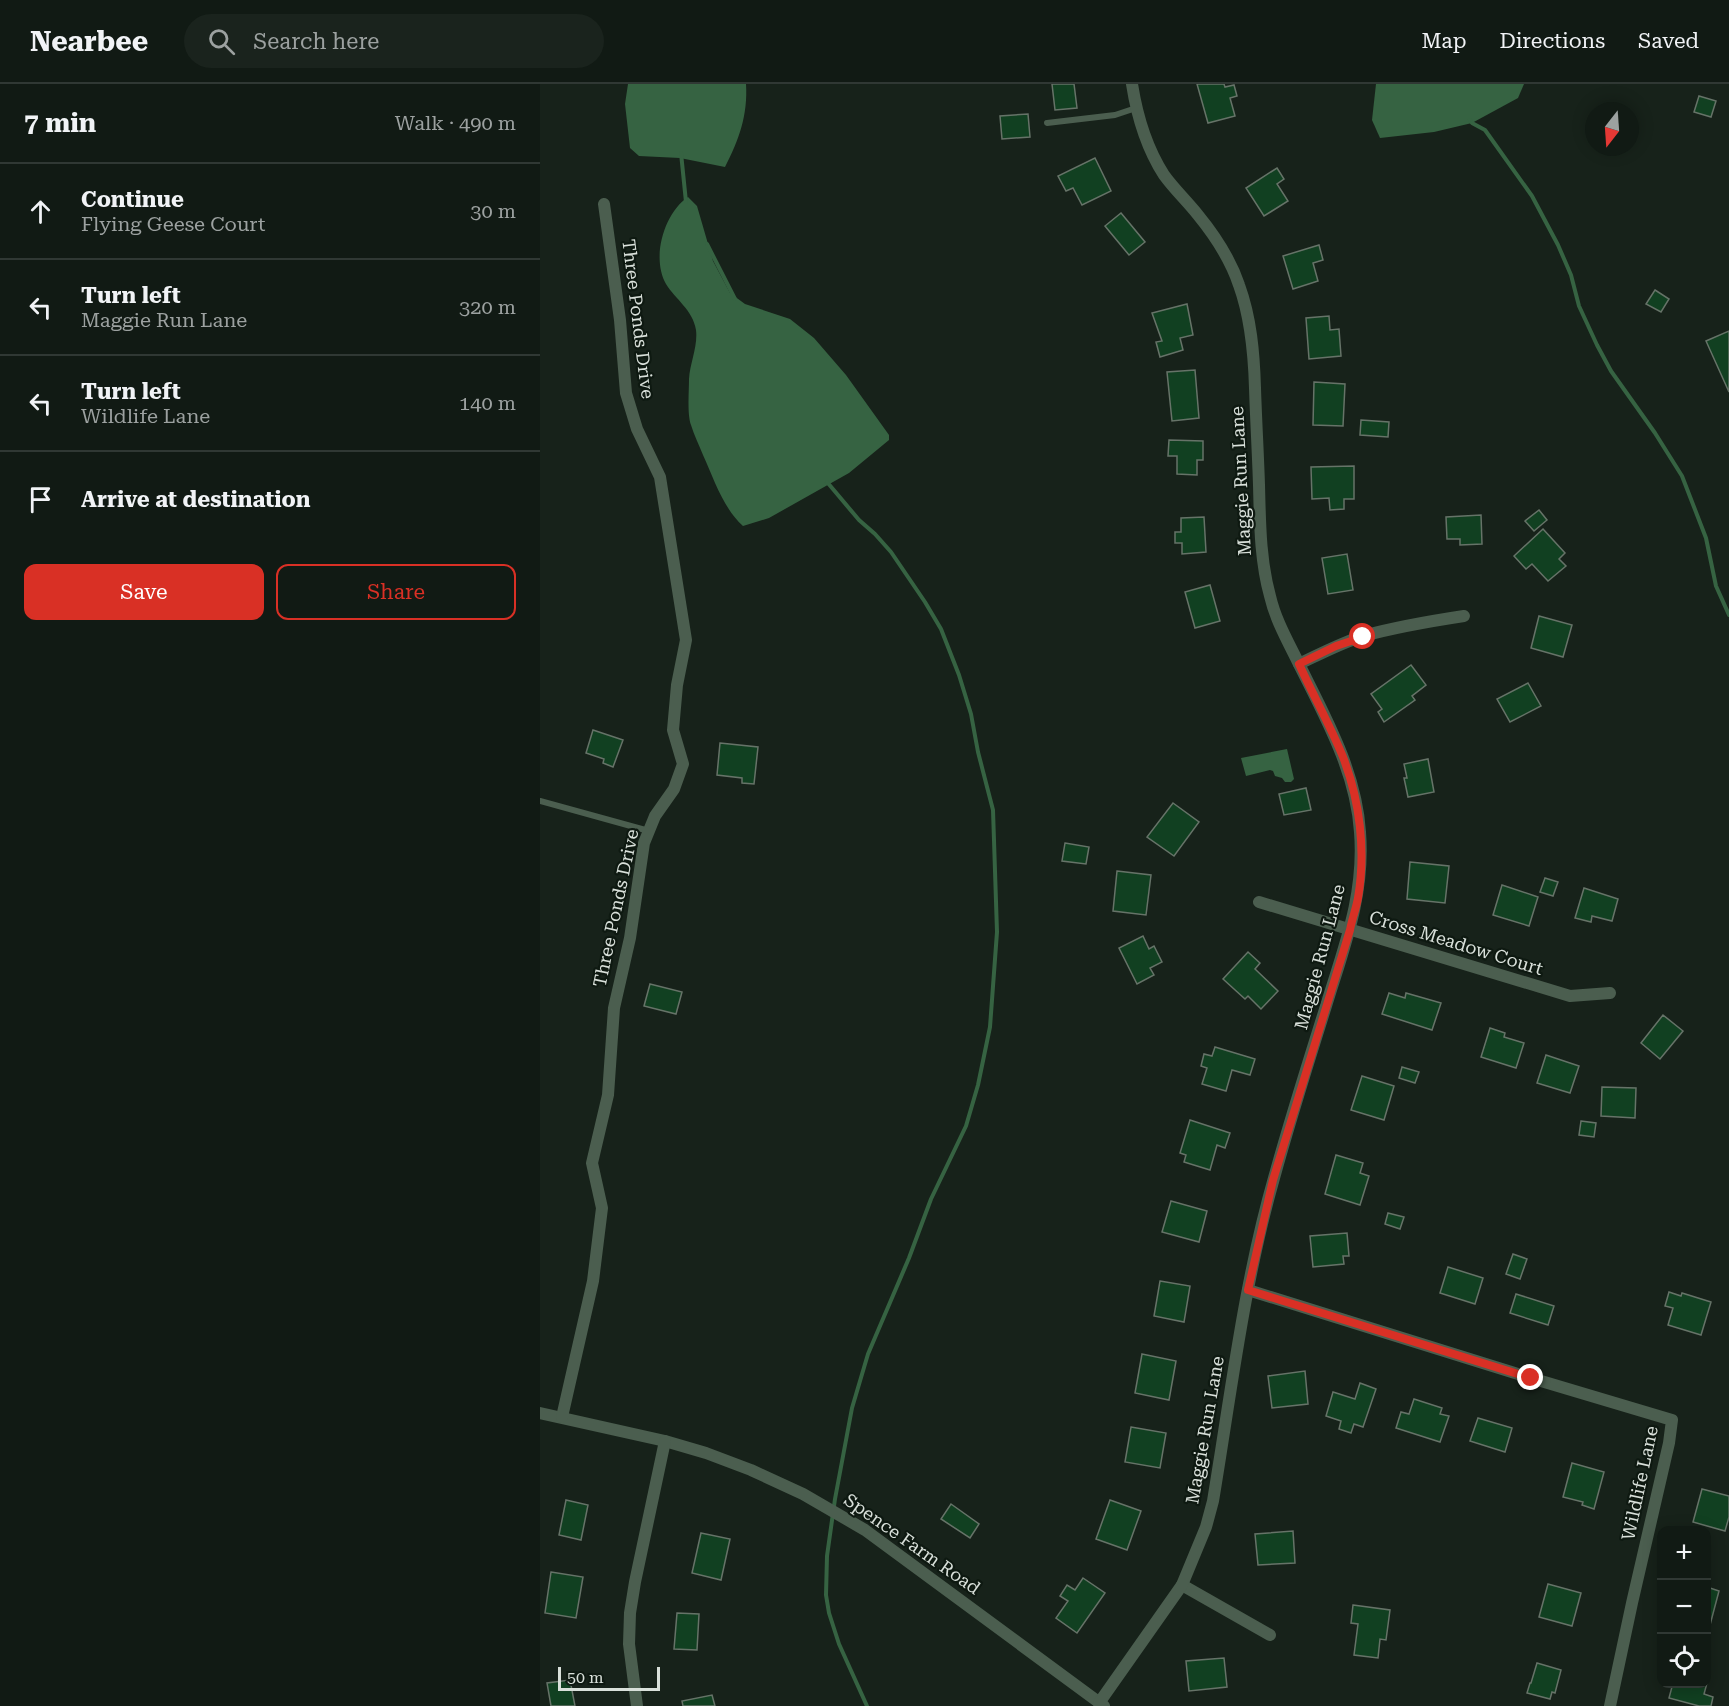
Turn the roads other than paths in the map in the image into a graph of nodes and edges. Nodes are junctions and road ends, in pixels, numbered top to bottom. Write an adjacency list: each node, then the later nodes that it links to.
1 (1132, 84): 2 (street, Maggie Run Lane)
2 (1136, 108): 3 (lane); 6 (street, Maggie Run Lane)
3 (1047, 123)
4 (604, 204): 8 (street, Three Ponds Drive)
5 (1464, 616): 6 (street)
6 (1299, 664): 10 (street, Maggie Run Lane)
7 (540, 801): 8 (lane)
8 (649, 831): 14 (street, Three Ponds Drive)
9 (1259, 902): 10 (street, Cross Meadow Court)
10 (1350, 930): 11 (street, Cross Meadow Court); 12 (street, Maggie Run Lane)
11 (1611, 993)
12 (1248, 1290): 16 (street, Maggie Run Lane); 20 (street, Wildlife Lane)
13 (540, 1413): 14 (street, Spence Farm Road)
14 (562, 1417): 15 (street, Spence Farm Road)
15 (665, 1440): 18 (street, Spence Farm Road); 19 (street)
16 (1182, 1585): 17 (street); 18 (street, Maggie Run Lane)
17 (1270, 1635)
18 (1101, 1704)
19 (637, 1706)
20 (1610, 1706)

